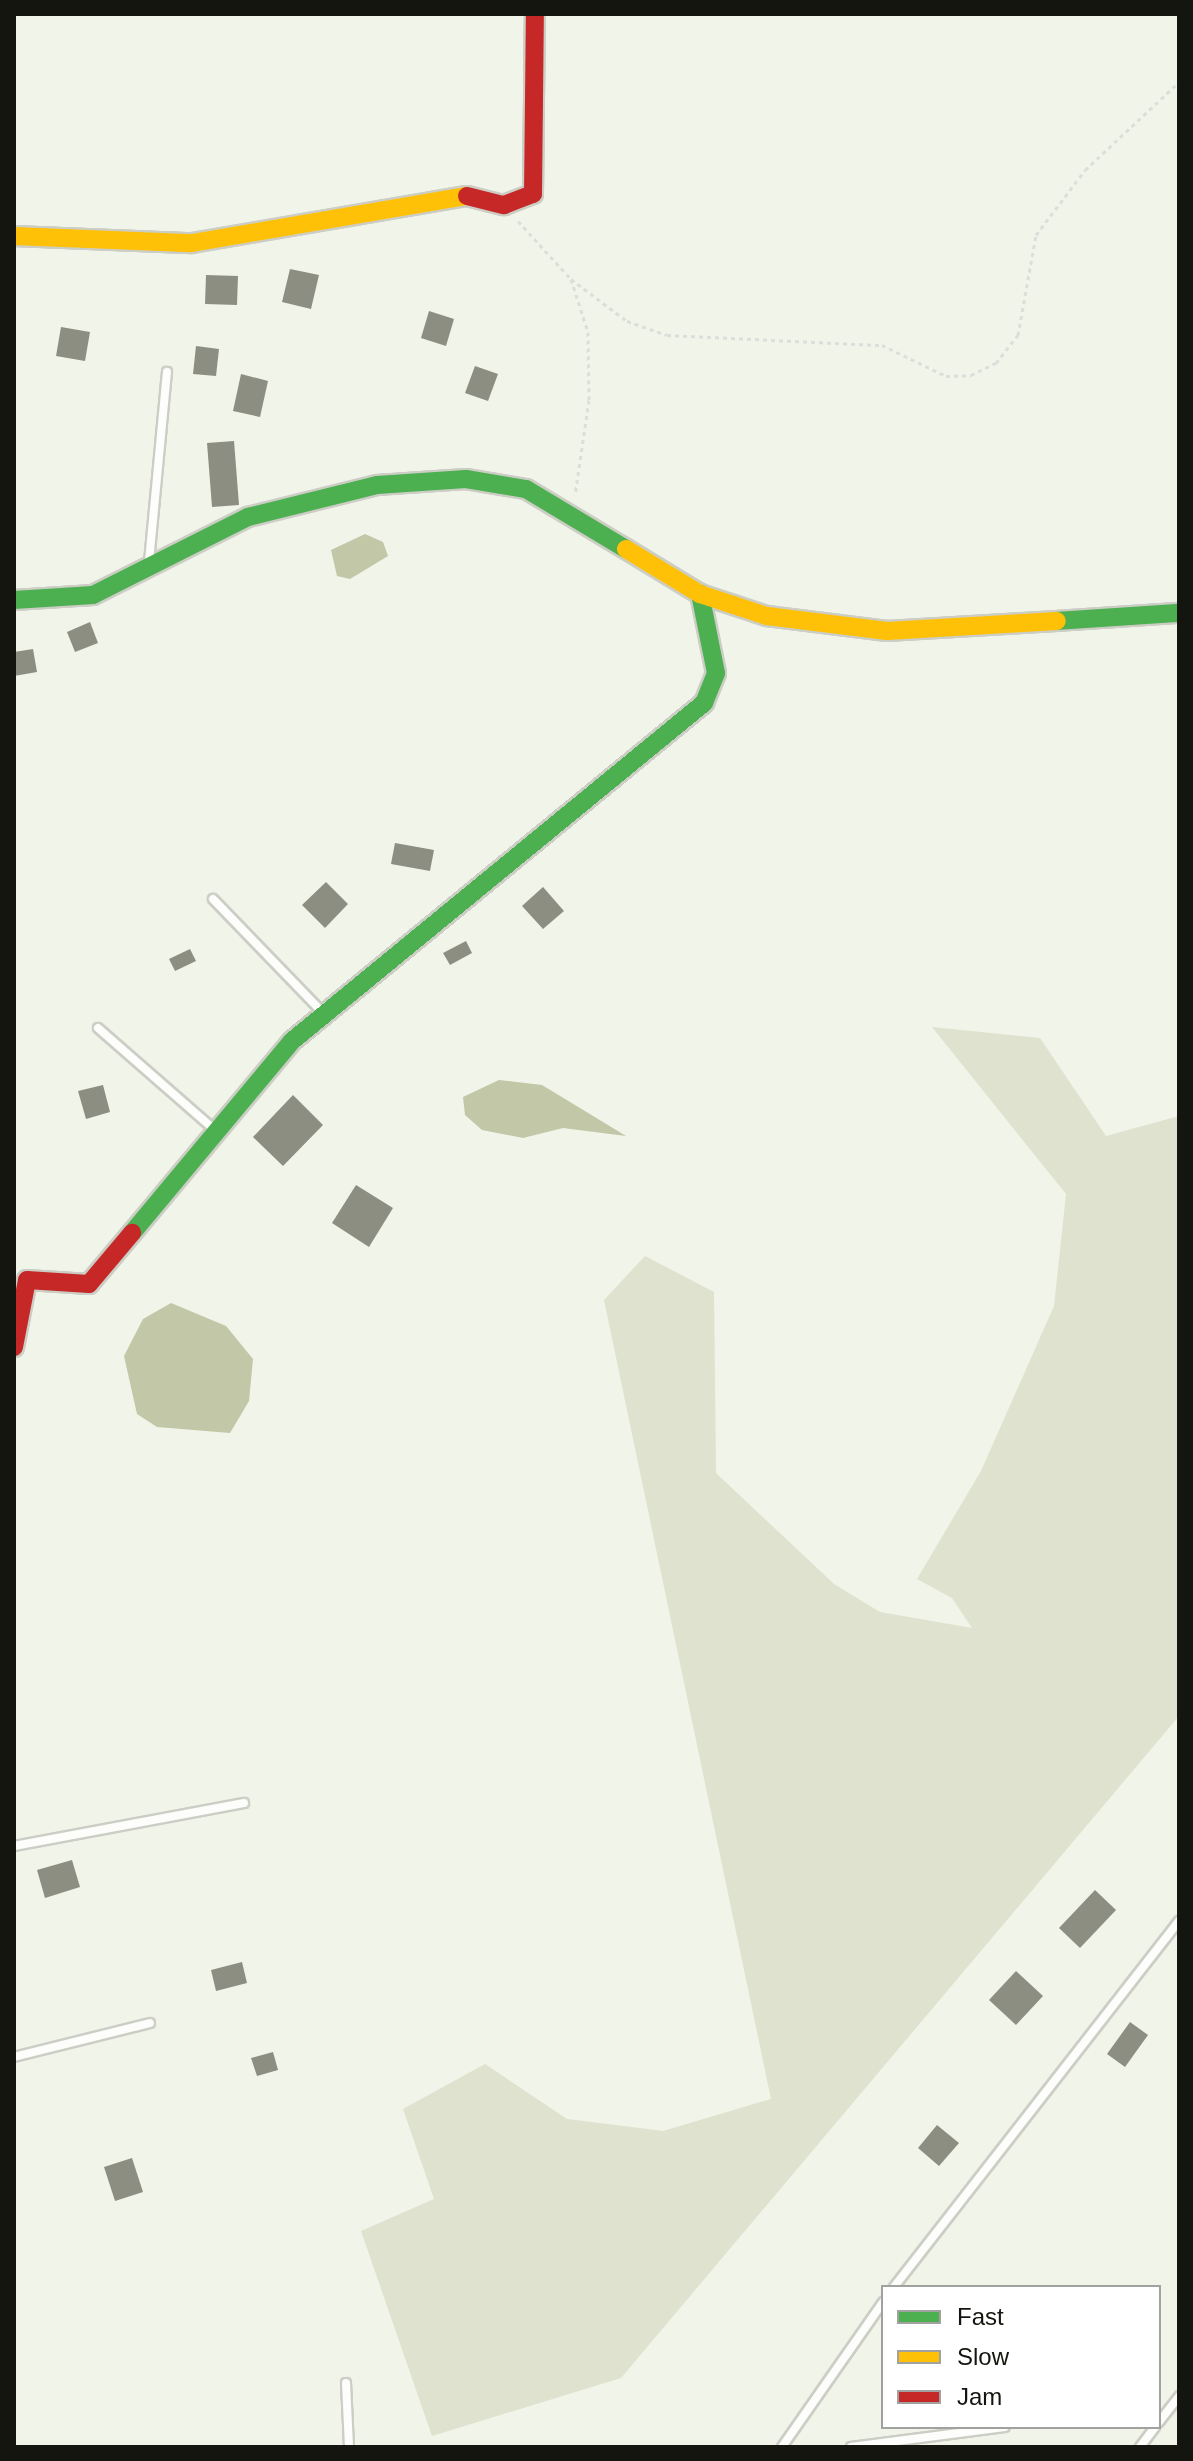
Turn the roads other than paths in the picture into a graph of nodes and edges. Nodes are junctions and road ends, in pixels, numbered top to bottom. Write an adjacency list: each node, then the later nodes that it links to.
1 (535, 14): 2 (street)
2 (14, 236)
3 (167, 372): 4 (lane)
4 (148, 568): 5 (street); 6 (street)
5 (700, 594): 7 (street); 9 (street)
6 (14, 600)
7 (1179, 613)
8 (213, 899): 9 (lane)
9 (325, 1015): 11 (street)
10 (98, 1028): 11 (lane)
11 (215, 1130): 12 (street)
12 (20, 1276): 13 (street)
13 (14, 1347)
14 (244, 1803): 15 (lane)
15 (14, 1846)
16 (1179, 1921): 19 (lane)
17 (150, 2023): 18 (lane)
18 (14, 2057)
19 (896, 2285)
20 (881, 2305): 29 (lane)
21 (346, 2383): 28 (lane)
22 (1179, 2396): 23 (lane)
23 (1172, 2405): 24 (lane); 25 (lane)
24 (1161, 2407)
25 (1161, 2419)
26 (990, 2429): 30 (lane)
27 (1154, 2429): 31 (lane)
28 (349, 2447)
29 (782, 2447)
30 (851, 2447)
31 (1140, 2447)

